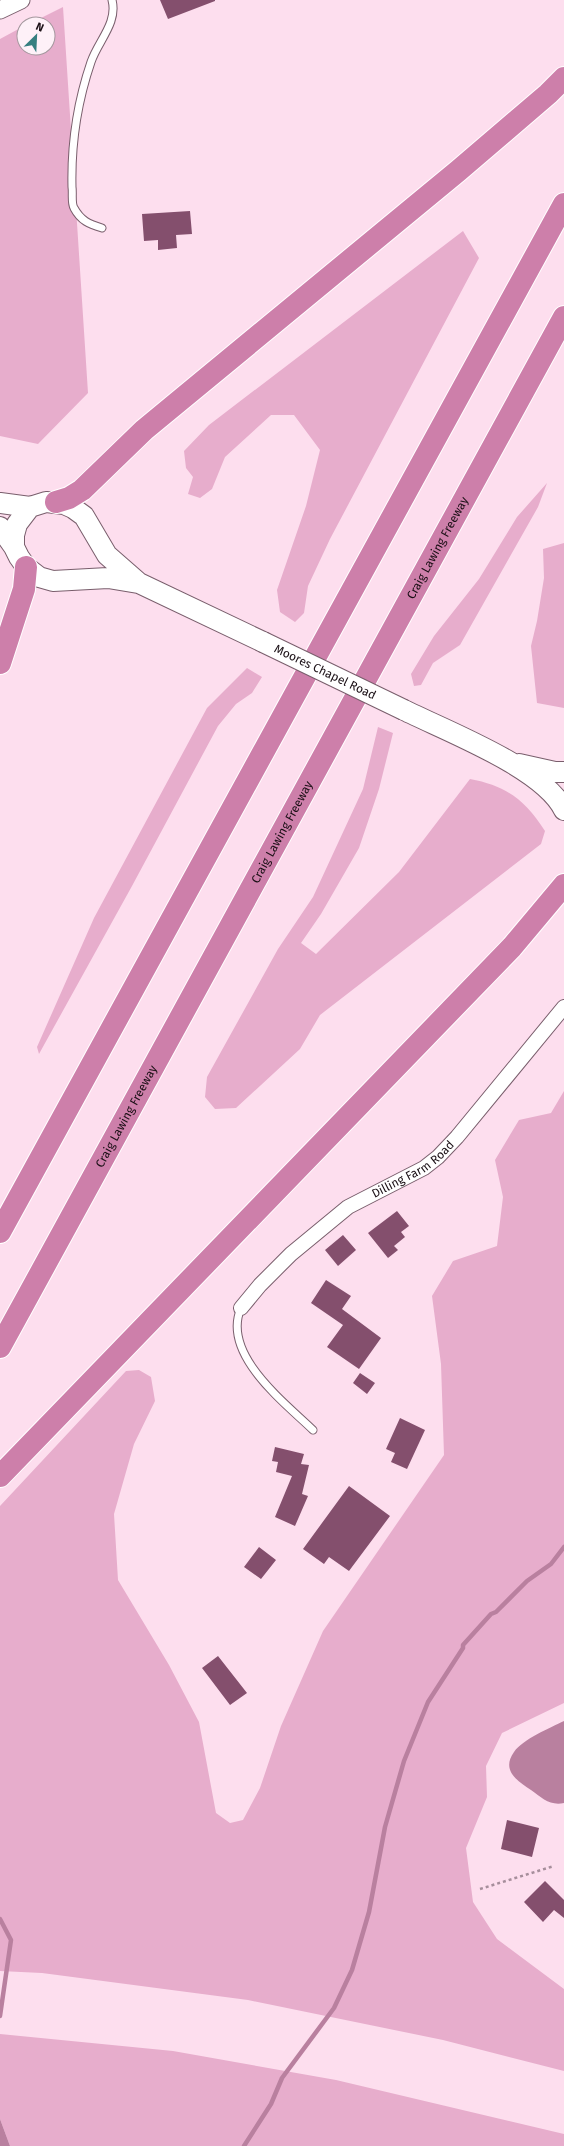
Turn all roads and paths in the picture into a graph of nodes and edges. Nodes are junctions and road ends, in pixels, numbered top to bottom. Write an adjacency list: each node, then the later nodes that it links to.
1 (21, 0): 3 (street)
2 (112, 0): 6 (lane)
3 (0, 10)
4 (564, 78): 8 (highway)
5 (564, 204): 21 (highway)
6 (102, 228)
7 (564, 317): 23 (highway, Craig Lawing Freeway)
8 (56, 502): 10 (main road, Moores Chapel Road); 14 (main road, Moores Chapel Road)
9 (0, 503): 10 (main road, Moores Chapel Road)
10 (30, 507): 12 (main road)
11 (0, 527): 12 (main road, Moores Chapel Road)
12 (14, 547): 13 (main road, Moores Chapel Road)
13 (26, 567): 14 (main road, Moores Chapel Road); 15 (highway)
14 (139, 583): 16 (main road, Moores Chapel Road, bridge)
15 (0, 664)
16 (511, 763): 17 (main road, Moores Chapel Road); 18 (main road, Moores Chapel Road)
17 (564, 772)
18 (564, 810)
19 (564, 885): 25 (highway)
20 (564, 1008): 22 (street, Dilling Farm Road)
21 (0, 1232)
22 (241, 1308): 24 (lane)
23 (0, 1346)
24 (313, 1430)
25 (0, 1476)
26 (554, 1866): 27 (path)
27 (480, 1889)

